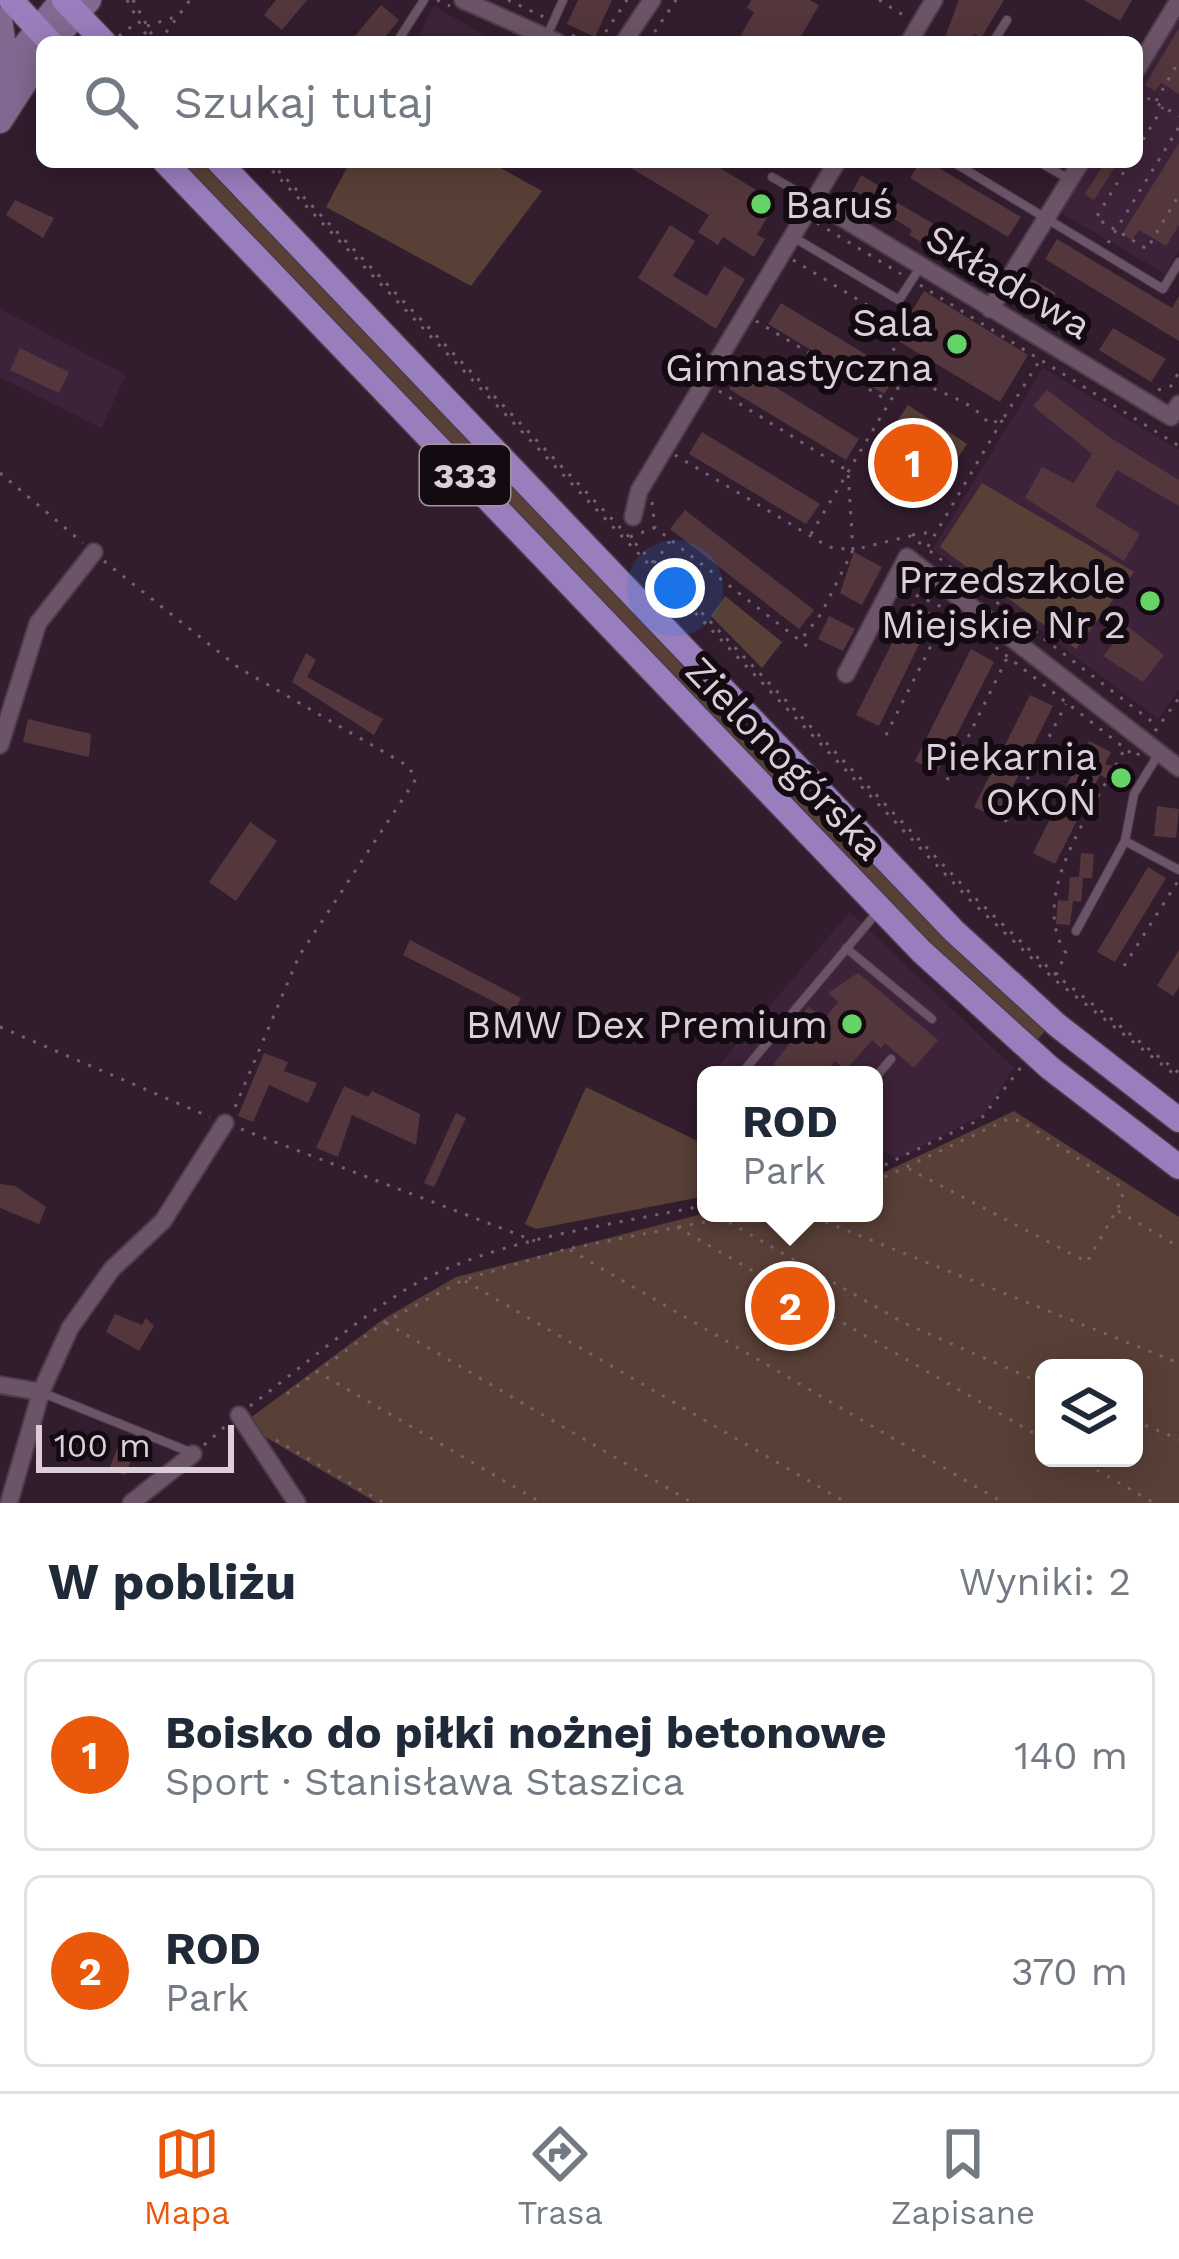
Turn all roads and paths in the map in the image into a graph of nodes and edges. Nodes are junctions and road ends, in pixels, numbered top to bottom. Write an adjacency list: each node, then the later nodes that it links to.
1 (10, 0): 21 (main road)
2 (130, 0): 17 (path)
3 (190, 0): 15 (path)
4 (424, 0): 28 (lane)
5 (463, 0): 14 (street)
6 (563, 0): 30 (lane)
7 (627, 0): 31 (path)
8 (652, 0): 32 (street)
9 (676, 0): 33 (path)
10 (879, 0): 19 (path)
11 (934, 0): 19 (street)
12 (1179, 0): 37 (street)
13 (73, 3): 22 (street); 23 (main road)
14 (499, 7): 29 (street)
15 (180, 16): 20 (path); 27 (path)
16 (0, 19): 40 (street)
17 (140, 20): 20 (path); 24 (path); 25 (path)
18 (1006, 20): 35 (lane)
19 (920, 24): 34 (street)
20 (146, 27): 26 (path)
21 (45, 36)
22 (48, 36)
23 (103, 36)
24 (117, 36)
25 (151, 36)
26 (151, 36)
27 (161, 36)
28 (401, 36)
29 (545, 36)
30 (552, 36)
31 (603, 36)
32 (628, 36)
33 (652, 36)
34 (913, 36)
35 (997, 36)
36 (36, 50): 40 (street)
37 (1143, 59)
38 (1179, 61): 42 (path)
39 (36, 65): 45 (street)
40 (3, 84)
41 (1143, 95): 42 (path)
42 (1155, 102): 43 (path)
43 (1163, 107): 44 (path); 47 (path)
44 (1179, 116)
45 (0, 121)
46 (1179, 127): 63 (path)
47 (1143, 140)
48 (171, 168): 112 (main road, Zielonogórska / 333)
49 (225, 168): 124 (main road, Zielonogórska / 333)
50 (273, 168): 87 (path)
51 (273, 168): 123 (path)
52 (833, 168): 60 (street)
53 (963, 168): 61 (lane)
54 (1049, 168): 58 (lane)
55 (1077, 168): 58 (street)
56 (1126, 168): 63 (path)
57 (772, 177): 60 (lane)
58 (1070, 180): 61 (street)
59 (1179, 196): 63 (path)
60 (814, 201): 64 (street); 67 (street, Składowa)
61 (1047, 218): 65 (lane); 68 (street)
62 (814, 221): 64 (path)
63 (1116, 230): 65 (path)
64 (797, 239): 67 (lane); 71 (path); 82 (street)
65 (1102, 252): 66 (lane)
66 (1179, 262)
67 (921, 266): 68 (street, Składowa)
68 (990, 309): 76 (street, Składowa)
69 (754, 320): 75 (path)
70 (1041, 358): 77 (path)
71 (906, 375): 75 (path); 77 (path)
72 (1171, 386): 74 (path)
73 (715, 389): 79 (path)
74 (1179, 390)
75 (890, 401): 79 (path)
76 (1176, 414)
77 (1003, 419): 84 (path)
78 (674, 454): 85 (path)
79 (848, 471): 85 (path); 90 (path)
80 (0, 473): 91 (path)
81 (653, 488): 83 (path)
82 (633, 517)
83 (656, 528): 87 (path); 88 (path)
84 (936, 531): 86 (path); 89 (path)
85 (810, 536): 90 (path)
86 (910, 536): 89 (path); 90 (path)
87 (630, 537): 92 (path)
88 (671, 540): 92 (path); 95 (path)
89 (927, 548): 94 (path)
90 (854, 550): 95 (path)
91 (94, 552): 103 (street); 125 (path)
92 (653, 563): 116 (path)
93 (893, 584): 94 (path); 94 (street); 98 (street)
94 (958, 595): 97 (path); 101 (path); 102 (path); 105 (street)
95 (800, 641): 96 (path)
96 (812, 650)
97 (1007, 656): 100 (path); 107 (path)
98 (846, 674)
99 (1179, 698): 101 (path)
100 (1067, 703): 104 (path); 108 (path)
101 (1156, 726): 105 (path)
102 (886, 735)
103 (0, 746)
104 (1125, 748): 105 (path); 116 (path)
105 (1147, 751): 106 (street); 109 (lane)
106 (1179, 768)
107 (947, 780)
108 (1005, 822)
109 (1125, 841): 110 (lane); 113 (lane)
110 (1179, 870)
111 (1179, 880): 115 (path)
112 (880, 909): 114 (lane); 127 (main road, Zielonogórska / 333)
113 (1076, 931)
114 (846, 948): 117 (lane); 120 (lane)
115 (1124, 966)
116 (1057, 975): 123 (path)
117 (932, 1019)
118 (0, 1027): 125 (path)
119 (891, 1059): 122 (lane)
120 (748, 1066)
121 (1023, 1066): 126 (path)
122 (883, 1068)
123 (1179, 1076)
124 (1179, 1120)
125 (226, 1124): 136 (path); 145 (street)
126 (883, 1166)
127 (1179, 1167)
128 (909, 1169): 129 (path); 131 (path); 131 (path)
129 (883, 1179)
130 (697, 1206): 136 (path)
131 (1117, 1210): 137 (path)
132 (704, 1222): 135 (path)
133 (728, 1222): 143 (path)
134 (825, 1222): 141 (path)
135 (673, 1225): 138 (path); 150 (path)
136 (537, 1242): 147 (path)
137 (1179, 1247)
138 (567, 1249): 139 (path); 161 (path)
139 (463, 1280): 140 (path); 160 (path)
140 (385, 1322): 142 (path); 159 (path)
141 (1179, 1364)
142 (316, 1371): 146 (path); 158 (path)
143 (1035, 1380)
144 (0, 1385): 145 (street)
145 (41, 1392): 152 (lane); 154 (street)
146 (286, 1394)
147 (239, 1414): 152 (path); 156 (street)
148 (1143, 1425): 151 (path)
149 (264, 1433): 157 (path)
150 (1035, 1434)
151 (1179, 1439)
152 (194, 1454): 155 (street)
153 (1092, 1467): 162 (path)
154 (8, 1503)
155 (131, 1503)
156 (297, 1503)
157 (384, 1503)
158 (542, 1503)
159 (694, 1503)
160 (848, 1503)
161 (1004, 1503)
162 (1154, 1503)

